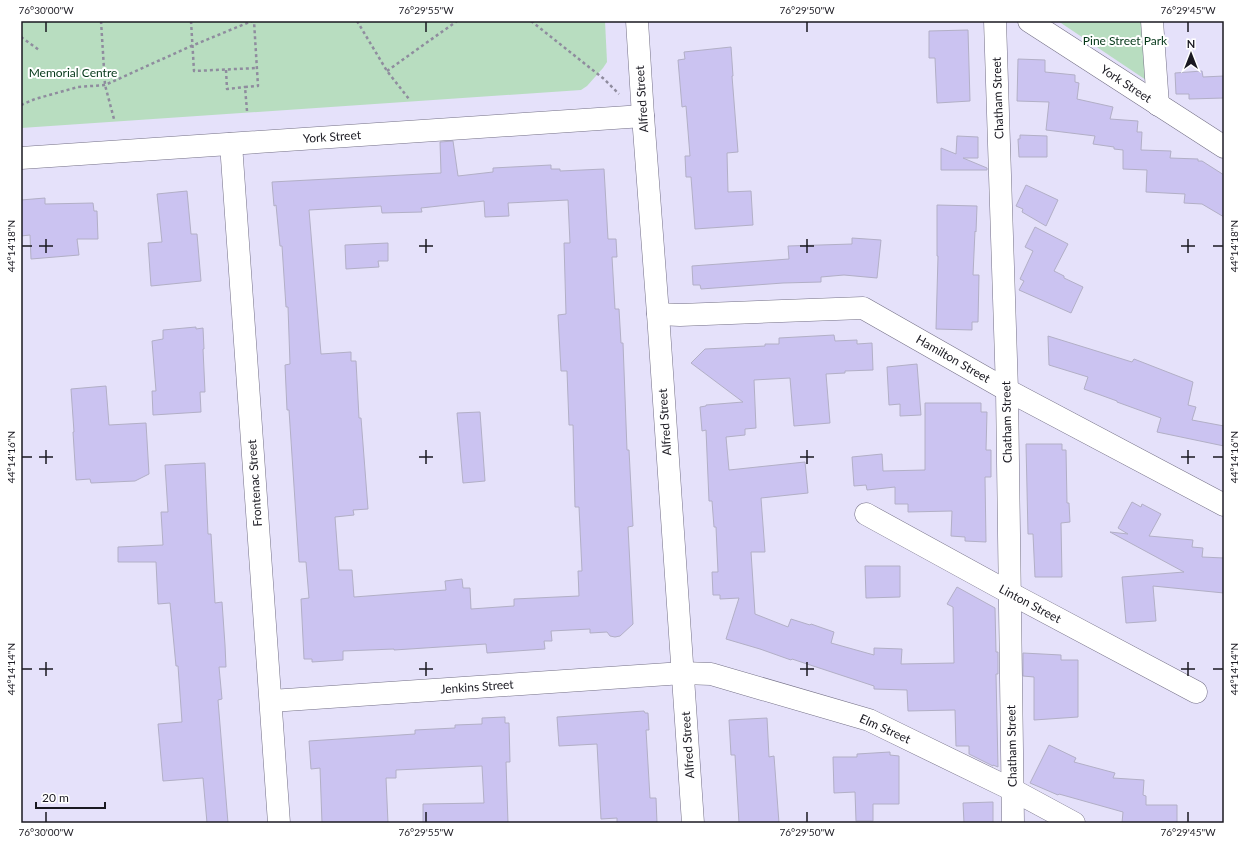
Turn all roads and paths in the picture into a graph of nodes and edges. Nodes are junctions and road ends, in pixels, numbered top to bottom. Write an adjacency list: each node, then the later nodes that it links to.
1 (101, 21): 17 (path)
2 (191, 21): 12 (path)
3 (253, 21): 12 (path); 14 (path)
4 (357, 21): 16 (path)
5 (457, 21): 16 (path)
6 (531, 21): 23 (path)
7 (637, 21): 23 (street, Alfred Street)
8 (996, 21): 29 (street, Chatham Street)
9 (1029, 21): 21 (street, York Street)
10 (1152, 21): 21 (street)
11 (21, 37): 13 (path)
12 (192, 46): 15 (path); 17 (path)
13 (39, 50)
14 (257, 68): 15 (path); 18 (path)
15 (226, 70): 18 (path)
16 (387, 71): 19 (path)
17 (105, 85): 20 (path); 24 (path)
18 (245, 87): 22 (path)
19 (409, 99)
20 (21, 105)
21 (1158, 105): 26 (street, York Street)
22 (248, 111)
23 (642, 116): 25 (street, York Street); 28 (street, Alfred Street)
24 (114, 119)
25 (231, 144): 27 (street, York Street); 35 (street, Frontenac Street)
26 (1224, 147)
27 (21, 158)
28 (658, 314): 29 (street, Hamilton Street); 33 (street, Alfred Street)
29 (1007, 390): 30 (street, Hamilton Street); 32 (street, Chatham Street)
30 (1224, 505)
31 (866, 514): 32 (street, Linton Street)
32 (1010, 593): 34 (street, Linton Street); 36 (street, Chatham Street)
33 (682, 673): 35 (street, Jenkins Street); 36 (street, Elm Street); 38 (street, Alfred Street)
34 (1196, 692)
35 (270, 700): 37 (street, Frontenac Street)
36 (1013, 790): 39 (street, Chatham Street); 40 (street, Elm Street)
37 (279, 823)
38 (693, 823)
39 (1013, 823)
40 (1074, 823)

